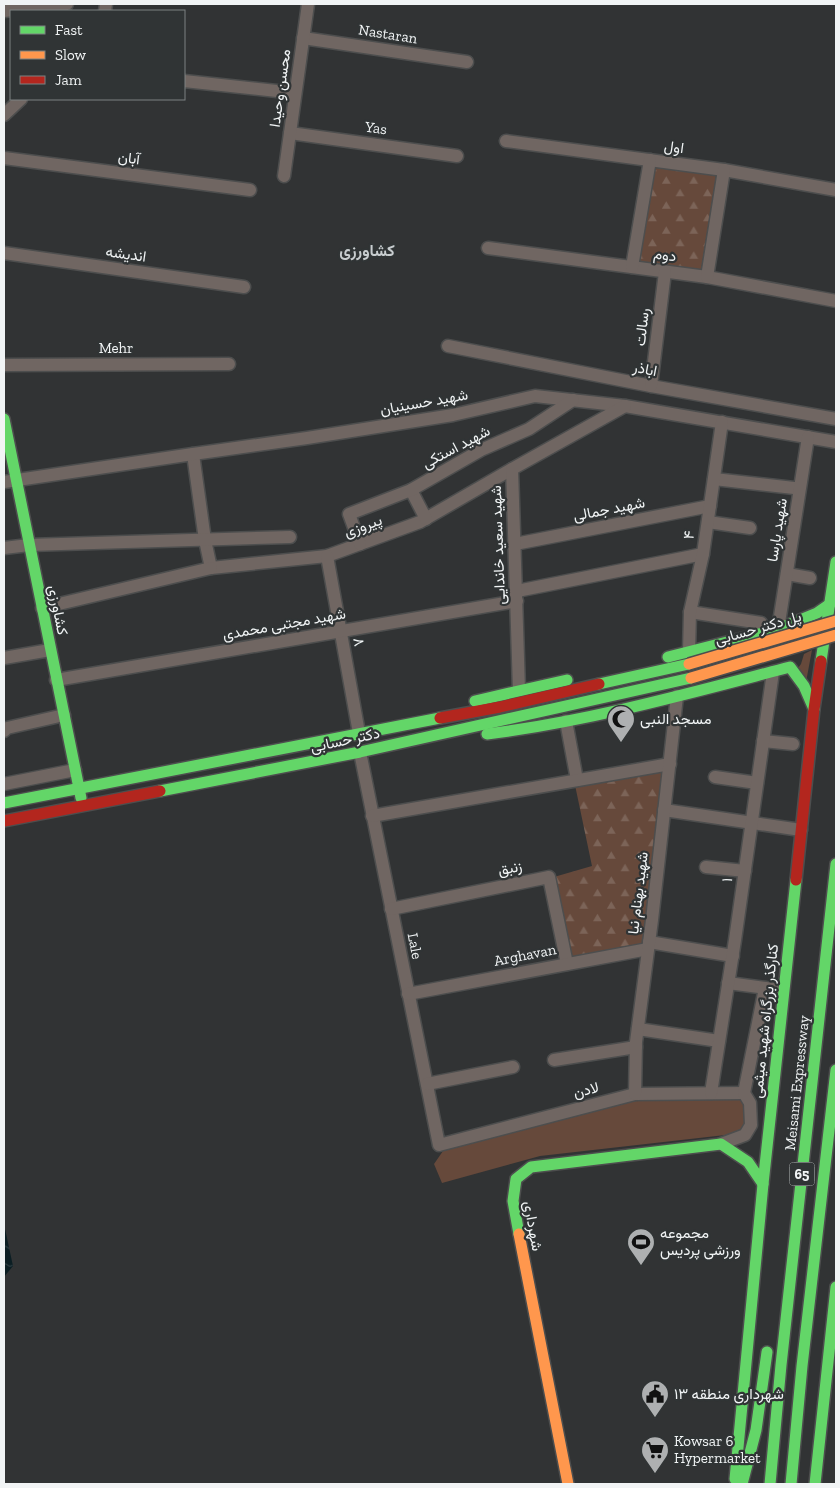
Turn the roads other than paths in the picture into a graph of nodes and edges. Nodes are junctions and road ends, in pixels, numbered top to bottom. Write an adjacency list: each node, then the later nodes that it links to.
1 (50, 4): 2 (street); 4 (street)
2 (67, 4)
3 (308, 4): 5 (street, محسن وحیدا)
4 (10, 8)
5 (304, 38): 6 (street, Nastaran); 8 (street, محسن وحیدا)
6 (467, 62)
7 (185, 81): 8 (street)
8 (295, 92): 11 (street, محسن وحیدا)
9 (20, 100): 10 (street)
10 (4, 114)
11 (290, 132): 13 (street, Yas); 17 (street, محسن وحیدا)
12 (506, 141): 15 (street, اول)
13 (457, 156)
14 (4, 158): 18 (street, آبان)
15 (650, 160): 16 (street, اول); 22 (street)
16 (724, 170): 19 (street, اول); 24 (street)
17 (284, 176)
18 (250, 190)
19 (836, 190)
20 (488, 248): 22 (street, دوم)
21 (4, 253): 25 (street, اندیشه)
22 (632, 267): 23 (street, دوم)
23 (665, 272): 24 (street, دوم); 30 (street, رسالت)
24 (707, 277): 26 (street, دوم)
25 (244, 287)
26 (836, 301)
27 (448, 346): 30 (street, اباذر)
28 (229, 364): 29 (street, Mehr)
29 (4, 365)
30 (651, 386): 33 (street, اباذر)
31 (573, 400): 32 (street, شهید حسینیان); 38 (street, شهید حسینیان); 43 (street, شهید استکی)
32 (624, 406): 35 (street, شهید حسینیان); 39 (street, شهید سعید خاندایی)
33 (836, 419)
34 (4, 421): 41 (main road, کشاورزی)
35 (722, 422): 36 (street, شهید حسینیان); 40 (street, ۴)
36 (808, 437): 37 (street, شهید حسینیان); 58 (street, شهید پارسا)
37 (836, 442)
38 (192, 454): 41 (street, شهید حسینیان); 49 (street)
39 (512, 469): 45 (street, پیروزی); 51 (street, شهید سعید خاندایی)
40 (714, 479): 42 (street); 44 (street, ۴)
41 (10, 481): 52 (main road, کشاورزی)
42 (794, 488)
43 (410, 490): 45 (street); 50 (street, شهید استکی)
44 (710, 506): 46 (street, ۴); 51 (street, شهید جمالی)
45 (426, 520): 50 (street, پیروزی)
46 (708, 522): 47 (street); 54 (street, ۴)
47 (750, 528)
48 (290, 537): 49 (street)
49 (205, 540): 52 (street); 57 (street)
50 (360, 544): 55 (street, پیروزی)
51 (515, 544): 60 (street, شهید سعید خاندایی)
52 (29, 545): 53 (street); 62 (main road, کشاورزی)
53 (4, 548)
54 (703, 554): 60 (street, شهید مجتبی محمدی); 63 (street, ۴)
55 (327, 556): 57 (street, پیروزی); 67 (street, ۸)
56 (836, 562): 61 (main road, کنارگذر بزرگراه شهید میثمی)
57 (211, 568): 62 (street, پیروزی)
58 (787, 574): 59 (street); 66 (street, شهید پارسا)
59 (810, 578)
60 (517, 596): 67 (street, شهید مجتبی محمدی); 76 (street, شهید سعید خاندایی)
61 (830, 604): 66 (main road); 78 (main road, کنارگذر بزرگراه شهید میثمی)
62 (42, 608): 69 (main road, کشاورزی)
63 (690, 612): 65 (street); 71 (street, ۴)
64 (836, 622): 71 (main road, پل دکتر حسابی, bridge)
65 (761, 623)
66 (782, 627): 71 (main road); 72 (main road)
67 (340, 631): 75 (street, شهید مجتبی محمدی); 82 (street, ۸)
68 (836, 635): 74 (main road, پل دکتر حسابی, bridge)
69 (50, 650): 70 (street); 75 (main road, کشاورزی)
70 (4, 658)
71 (689, 658): 76 (main road); 82 (main road, دکتر حسابی)
72 (790, 667): 73 (main road); 78 (main road)
73 (773, 672): 77 (main road); 83 (street, ۱)
74 (691, 678): 85 (main road, دکتر حسابی)
75 (56, 680): 79 (main road, کشاورزی)
76 (519, 690): 82 (main road)
77 (677, 696): 80 (main road); 86 (street, شهید بهنام نیا)
78 (814, 709): 99 (main road, کنارگذر بزرگراه شهید میثمی)
79 (64, 715): 81 (street); 87 (main road, کشاورزی)
80 (566, 721): 85 (main road); 89 (street)
81 (4, 730)
82 (359, 733): 92 (main road, دکتر حسابی)
83 (763, 741): 84 (street); 90 (street, ۱)
84 (793, 744)
85 (360, 752): 94 (main road, دکتر حسابی); 96 (street, Lale)
86 (670, 764): 89 (street); 95 (street, شهید بهنام نیا)
87 (75, 770): 91 (street); 92 (main road, کشاورزی)
88 (715, 777): 90 (street)
89 (577, 780): 96 (street)
90 (757, 783): 98 (street, ۱)
91 (4, 784)
92 (79, 788): 93 (main road, دکتر حسابی); 94 (main road, کشاورزی)
93 (4, 803)
94 (82, 807): 97 (main road, دکتر حسابی)
95 (664, 810): 98 (street); 104 (street, شهید بهنام نیا)
96 (372, 816): 103 (street, Lale)
97 (4, 821)
98 (752, 822): 99 (street); 102 (street, ۱)
99 (801, 830): 109 (main road, کنارگذر بزرگراه شهید میثمی)
100 (836, 864): 111 (main road, Meisami Expressway / 65)
101 (706, 866): 102 (street)
102 (745, 871): 105 (street, ۱)
103 (391, 909): 106 (street, زنبق); 110 (street, Lale)
104 (648, 945): 105 (street, Arghavan); 106 (street, Arghavan); 112 (street, شهید بهنام نیا)
105 (733, 956): 107 (street, ۱)
106 (567, 964): 110 (street, Arghavan)
107 (728, 983): 108 (street); 113 (street, ۱)
108 (765, 988): 109 (street); 120 (street)
109 (784, 991): 124 (main road, کنارگذر بزرگراه شهید میثمی)
110 (408, 994): 118 (street, Lale)
111 (821, 1002): 125 (main road); 132 (main road, Meisami Expressway / 65)
112 (638, 1029): 113 (street); 114 (street, شهید بهنام نیا)
113 (720, 1041): 119 (street, ۱)
114 (636, 1047): 115 (street); 121 (street, شهید بهنام نیا)
115 (554, 1060)
116 (513, 1067): 118 (street)
117 (836, 1070): 133 (main road, 65)
118 (427, 1084): 123 (street, Lale)
119 (711, 1092): 120 (street, لادن); 121 (street, لادن)
120 (744, 1093): 122 (street)
121 (635, 1094): 123 (street, لادن)
122 (721, 1144): 124 (main road); 129 (main road, شهرداری)
123 (440, 1145)
124 (763, 1184): 130 (main road, کنارگذر بزرگراه شهید میثمی)
125 (783, 1245)
126 (836, 1287): 134 (main road)
127 (769, 1342): 131 (main road)
128 (836, 1385): 135 (main road)
129 (568, 1484)
130 (735, 1484)
131 (742, 1484)
132 (770, 1484)
133 (791, 1484)
134 (815, 1484)
135 (825, 1484)

